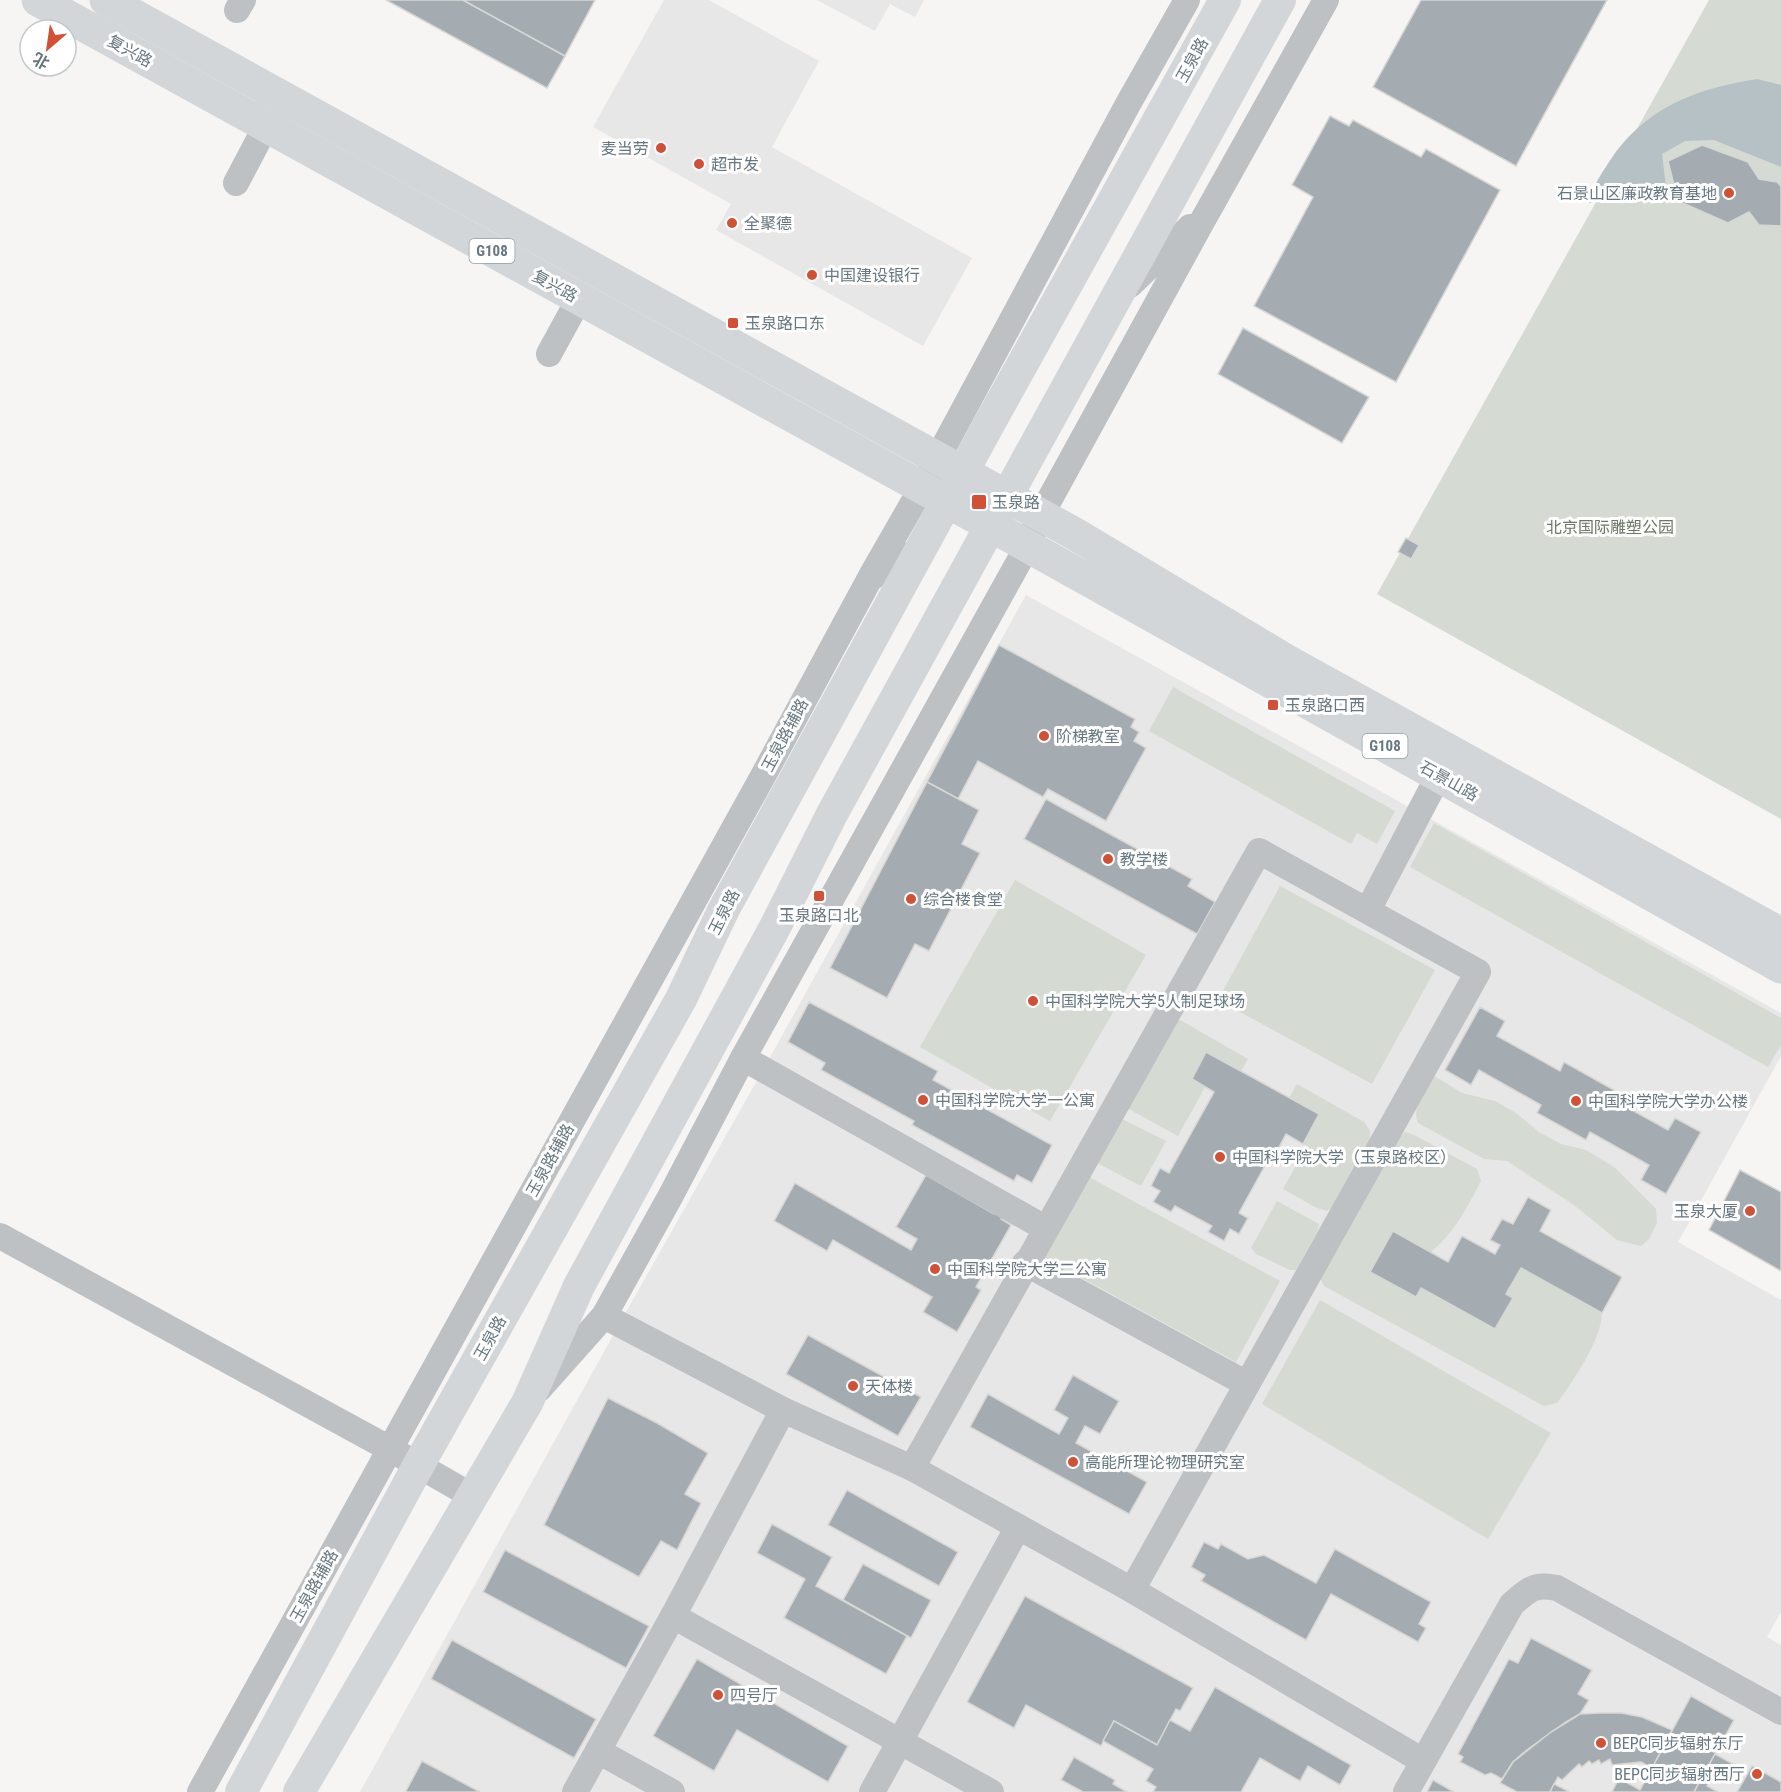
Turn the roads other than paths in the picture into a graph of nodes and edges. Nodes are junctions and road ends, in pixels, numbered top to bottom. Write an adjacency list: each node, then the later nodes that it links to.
1 (38, 0): 8 (highway, 复兴路 / G108)
2 (106, 0): 15 (highway, 复兴路 / G108)
3 (1187, 0): 10 (street, 玉泉路)
4 (1225, 0): 7 (main road, 玉泉路)
5 (1280, 0): 13 (main road)
6 (1326, 0): 11 (street)
7 (1174, 92): 10 (street); 15 (main road, 玉泉路)
8 (266, 126): 9 (street); 12 (highway, 复兴路 / G108)
9 (236, 183)
10 (1086, 183): 15 (street, 玉泉路)
11 (1209, 207): 13 (street); 18 (street)
12 (579, 299): 14 (street); 17 (highway, 复兴路 / G108)
13 (1113, 302): 16 (main road)
14 (549, 354)
15 (950, 465): 16 (highway, G108); 17 (main road, 玉泉路)
16 (1006, 495): 18 (highway, 石景山路 / G108); 19 (main road)
17 (934, 496): 19 (highway, G108); 21 (main road, 玉泉路); 22 (street, 玉泉路)
18 (1041, 515): 20 (street); 26 (highway, 石景山路 / G108)
19 (990, 525): 20 (highway, 石景山路 / G108); 25 (main road)
20 (1027, 546): 23 (highway, 石景山路 / G108); 28 (street)
21 (920, 550): 22 (street, 玉泉路辅路); 38 (main road, 玉泉路)
22 (869, 580): 37 (street, 玉泉路辅路)
23 (1439, 775): 24 (street); 27 (highway, 石景山路 / G108)
24 (1368, 910): 30 (street); 34 (street)
25 (774, 929): 28 (street); 35 (main road)
26 (1781, 934)
27 (1781, 967)
28 (764, 1023): 29 (street)
29 (743, 1058): 30 (street); 33 (street)
30 (1045, 1228): 32 (street)
31 (0, 1236): 37 (street)
32 (1025, 1263): 34 (street); 39 (street)
33 (604, 1316): 35 (street); 36 (street)
34 (1247, 1384): 42 (street)
35 (527, 1403): 40 (main road)
36 (783, 1410): 39 (street); 43 (street)
37 (390, 1449): 38 (street); 48 (street, 玉泉路辅路)
38 (418, 1466): 40 (street); 49 (main road, 玉泉路)
39 (912, 1468): 41 (street)
40 (472, 1496): 50 (main road)
41 (1018, 1527): 42 (street); 45 (street)
42 (1132, 1590): 47 (street)
43 (673, 1616): 45 (street); 46 (street)
44 (1781, 1712): 47 (street)
45 (900, 1742): 53 (street); 54 (street)
46 (598, 1751): 51 (street); 52 (street)
47 (1423, 1761): 55 (street)
48 (200, 1792)
49 (241, 1792)
50 (299, 1792)
51 (575, 1792)
52 (672, 1792)
53 (872, 1792)
54 (991, 1792)
55 (1406, 1792)

